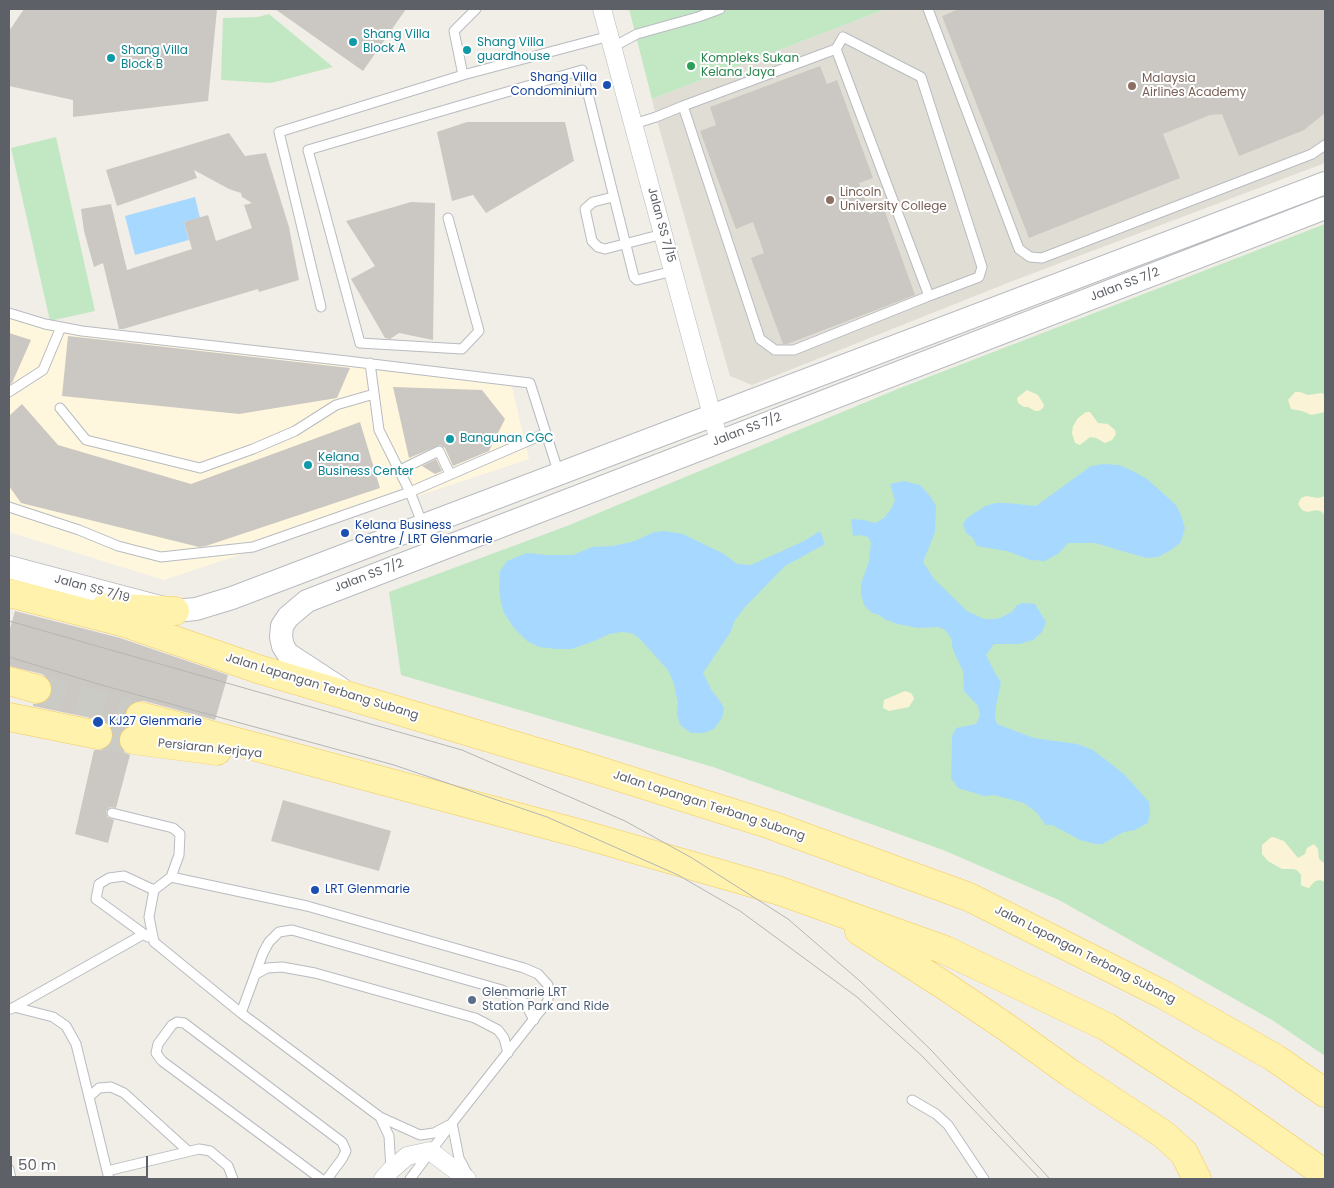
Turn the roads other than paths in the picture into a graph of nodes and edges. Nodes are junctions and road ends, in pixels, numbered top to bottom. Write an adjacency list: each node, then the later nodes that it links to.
1 (476, 9): 8 (lane)
2 (602, 9): 6 (street, Jalan SS 7/15)
3 (720, 9): 5 (lane)
4 (928, 9): 11 (lane)
5 (696, 13): 6 (lane)
6 (612, 42): 8 (lane); 10 (street, Jalan SS 7/15)
7 (836, 49): 9 (lane); 19 (lane); 19 (lane)
8 (463, 75): 20 (lane)
9 (683, 106): 10 (lane); 19 (lane)
10 (634, 124): 16 (street, Jalan SS 7/15)
11 (1325, 144)
12 (1325, 183): 27 (street, Jalan SS 7/2)
13 (613, 197): 15 (lane); 17 (lane); 17 (lane)
14 (1325, 208): 29 (street, Jalan SS 7/2)
15 (448, 218)
16 (663, 234): 17 (lane); 18 (street, Jalan SS 7/15)
17 (625, 244): 18 (lane)
18 (673, 271): 27 (street, Jalan SS 7/15)
19 (930, 296)
20 (321, 307)
21 (9, 313): 22 (lane)
22 (62, 327): 23 (lane); 24 (lane)
23 (370, 363): 25 (lane); 28 (lane)
24 (9, 392)
25 (374, 394): 26 (lane); 30 (lane)
26 (60, 408)
27 (712, 416): 29 (street, Jalan SS 7/15); 32 (street, Jalan SS 7/2)
28 (544, 434): 31 (lane); 32 (lane)
29 (719, 441): 36 (street, Jalan SS 7/2)
30 (400, 470): 31 (lane); 33 (lane)
31 (450, 474): 33 (lane)
32 (559, 474): 35 (street, Jalan SS 7/2)
33 (410, 492): 34 (lane); 35 (lane)
34 (9, 507)
35 (424, 526): 36 (lane); 40 (street, Jalan SS 7/2)
36 (433, 551): 43 (street, Jalan SS 7/2)
37 (9, 567): 40 (street, Jalan SS 7/19)
38 (9, 593): 39 (main road)
39 (57, 605): 40 (main road); 43 (main road, Jalan Lapangan Terbang Subang)
40 (175, 611)
41 (9, 681): 42 (main road)
42 (37, 688)
43 (358, 699): 58 (main road, Jalan Lapangan Terbang Subang)
44 (9, 717): 46 (main road)
45 (137, 728): 50 (main road, Persiaran Kerjaya)
46 (98, 735)
47 (112, 813): 48 (lane)
48 (171, 878): 49 (lane); 56 (lane)
49 (154, 890): 51 (lane); 52 (lane)
50 (819, 906): 66 (main road); 76 (main road)
51 (144, 934): 52 (lane); 54 (lane)
52 (154, 942): 55 (lane)
53 (256, 974): 55 (lane); 56 (lane); 57 (lane)
54 (11, 1009): 59 (lane)
55 (241, 1013): 61 (lane)
56 (534, 1020): 57 (lane)
57 (508, 1053): 62 (lane)
58 (1325, 1094)
59 (89, 1097): 63 (lane); 67 (lane)
60 (912, 1100): 75 (lane)
61 (380, 1117): 62 (lane); 68 (lane)
62 (452, 1123): 64 (lane); 74 (lane)
63 (188, 1151): 67 (lane); 70 (lane)
64 (430, 1151): 68 (street); 73 (lane); 74 (street)
65 (9, 1169): 69 (lane)
66 (1325, 1174)
67 (108, 1175)
68 (387, 1175)
69 (11, 1179)
70 (233, 1179)
71 (321, 1179): 72 (lane)
72 (327, 1179)
73 (410, 1179)
74 (469, 1179)
75 (984, 1179)
76 (1197, 1179)

